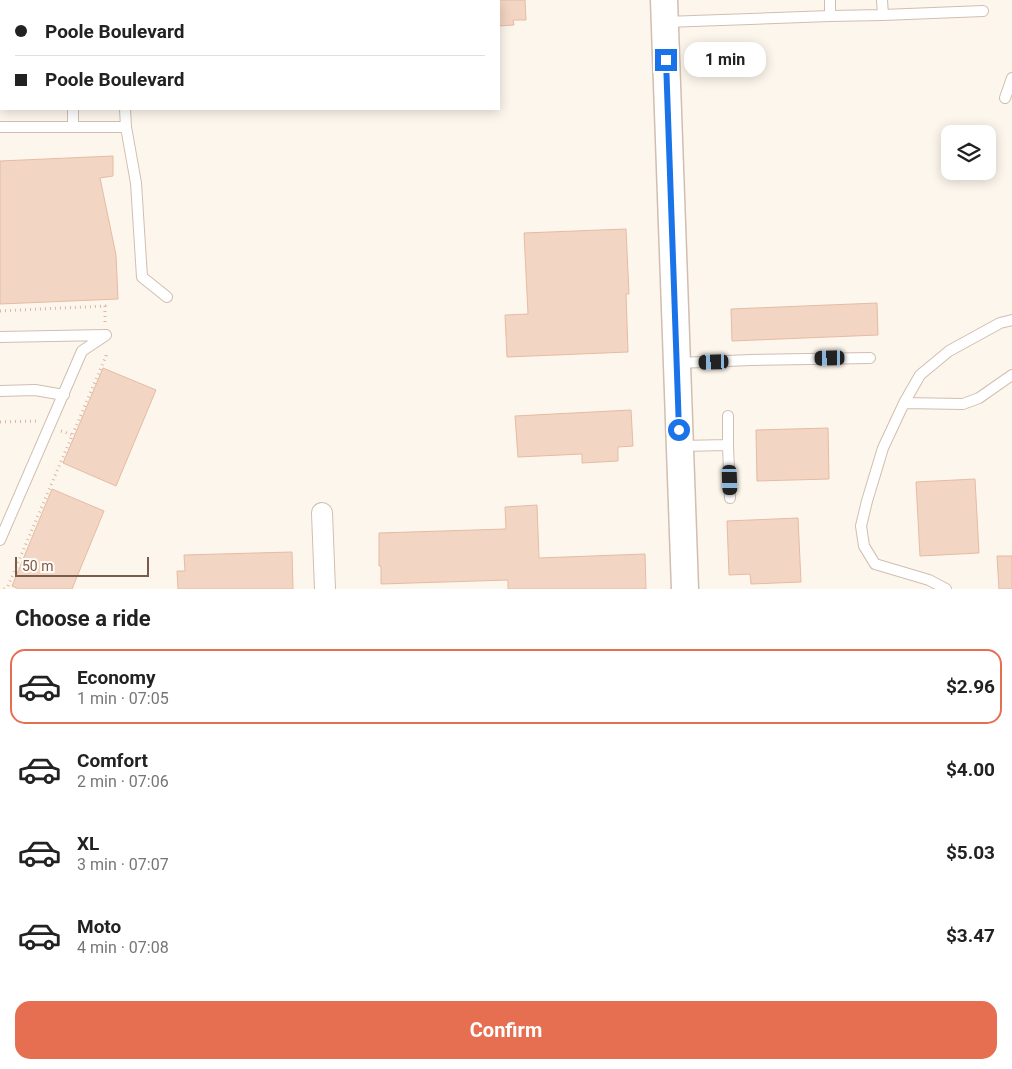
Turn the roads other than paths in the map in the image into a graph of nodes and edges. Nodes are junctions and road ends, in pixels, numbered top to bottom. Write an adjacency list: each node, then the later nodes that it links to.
1 (830, 0): 6 (lane)
2 (882, 0): 5 (lane)
3 (665, 11): 6 (lane); 18 (street)
4 (982, 11): 5 (lane)
5 (883, 15): 6 (lane)
6 (830, 16)
7 (1012, 78): 8 (lane)
8 (1005, 98)
9 (73, 110): 11 (lane)
10 (125, 110): 12 (lane)
11 (74, 127): 12 (lane); 13 (lane)
12 (126, 127): 14 (lane)
13 (0, 128)
14 (167, 298)
15 (1012, 320): 22 (lane)
16 (0, 337): 21 (lane)
17 (870, 358): 18 (lane)
18 (677, 363): 25 (street)
19 (1012, 375): 22 (lane)
20 (0, 391): 21 (lane)
21 (64, 395): 28 (lane)
22 (904, 402): 31 (lane)
23 (728, 416): 24 (lane)
24 (728, 444): 25 (lane); 26 (lane)
25 (680, 446): 30 (street)
26 (730, 498)
27 (322, 514): 29 (street)
28 (0, 540)
29 (325, 589)
30 (685, 589)
31 (946, 589)

